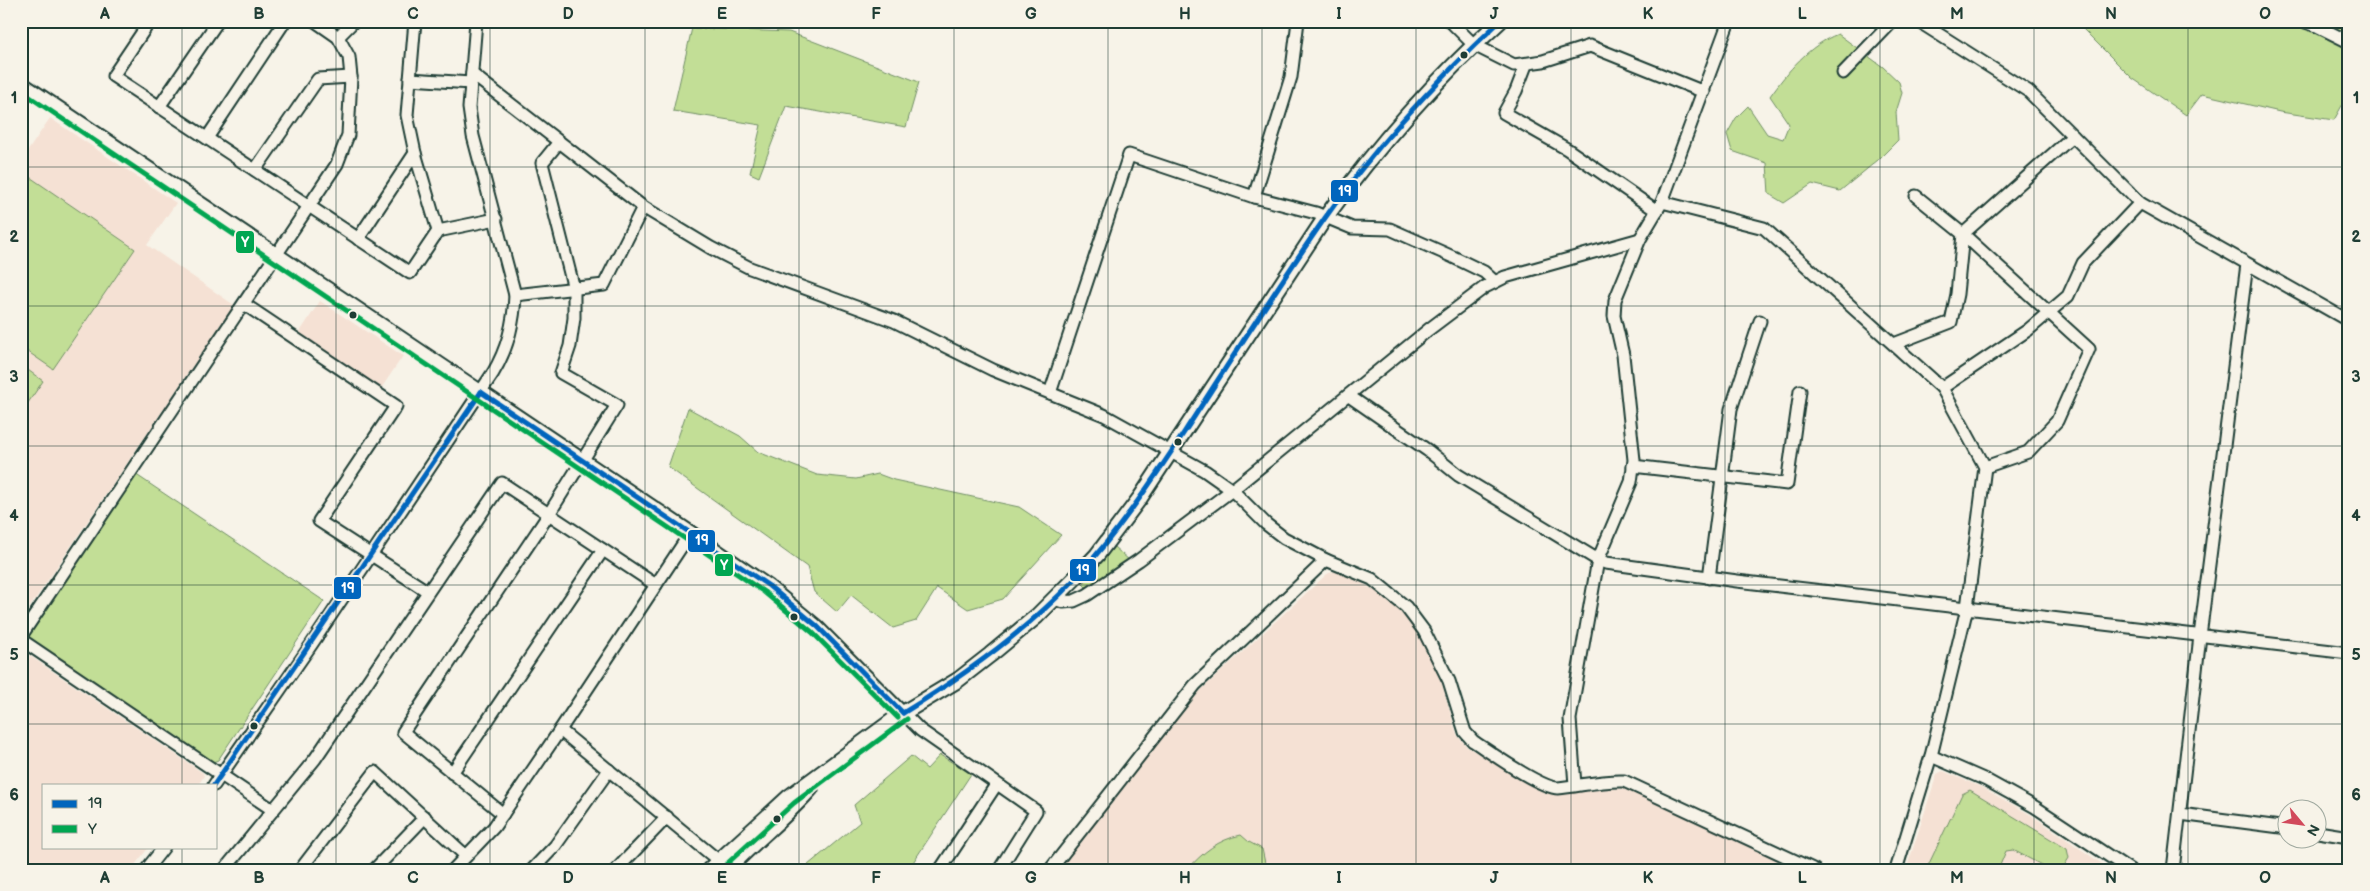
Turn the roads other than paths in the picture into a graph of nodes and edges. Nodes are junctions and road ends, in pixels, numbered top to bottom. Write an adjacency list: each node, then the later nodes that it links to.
1 (150, 21): 25 (street)
2 (218, 21): 25 (street)
3 (285, 21): 27 (street)
4 (315, 21): 15 (street)
5 (354, 21): 15 (street)
6 (415, 21): 22 (street)
7 (476, 21): 21 (street)
8 (1298, 21): 31 (street)
9 (1450, 21): 17 (street)
10 (1500, 21): 17 (main road)
11 (1728, 21): 24 (street)
12 (1893, 21): 19 (street)
13 (1918, 21): 26 (street)
14 (2302, 21): 16 (street)
15 (338, 37): 20 (street)
16 (2349, 42)
17 (1474, 45): 18 (street); 37 (main road)
18 (1526, 65): 24 (street); 36 (street)
19 (1843, 73)
20 (351, 77): 30 (street); 34 (street)
21 (471, 78): 22 (street); 28 (street); 38 (street)
22 (410, 79): 29 (street)
23 (21, 82): 43 (street)
24 (1704, 92): 36 (street)
25 (159, 107): 27 (street)
26 (2073, 136): 33 (street); 40 (street)
27 (206, 138): 30 (street)
28 (559, 142): 35 (street); 46 (street)
29 (415, 153): 39 (street); 41 (street)
30 (255, 170): 34 (street)
31 (1254, 196): 37 (street); 56 (street)
32 (1916, 196): 40 (street)
33 (2140, 203): 44 (street); 49 (street)
34 (309, 206): 41 (street); 43 (street)
35 (643, 207): 46 (street); 56 (street)
36 (1660, 207): 42 (street); 52 (street)
37 (1325, 218): 45 (street); 58 (main road)
38 (496, 219): 39 (street); 47 (street)
39 (438, 231): 41 (street)
40 (1963, 234): 49 (street); 52 (street)
41 (358, 239)
42 (1640, 239): 45 (street); 60 (street)
43 (278, 255): 48 (street); 55 (street)
44 (2247, 264): 51 (street); 75 (street)
45 (1495, 282): 57 (street)
46 (574, 289): 47 (street); 59 (street)
47 (515, 295): 55 (street)
48 (244, 304): 67 (street); 76 (street)
49 (2050, 312): 53 (street); 61 (street)
50 (1760, 321): 62 (street)
51 (2349, 321)
52 (1894, 344): 53 (street)
53 (1942, 388): 61 (street)
54 (1800, 391): 62 (street)
55 (480, 392): 59 (street); 67 (street)
56 (1050, 393): 58 (street)
57 (1349, 396): 63 (street); 69 (street)
58 (1172, 451): 63 (street); 73 (main road)
59 (582, 460): 64 (street); 65 (street)
60 (1633, 466): 62 (street); 69 (street)
61 (1986, 468): 74 (street)
62 (1722, 476): 70 (street)
63 (1232, 490): 68 (street); 73 (street)
64 (549, 514): 66 (street); 72 (street); 82 (street)
65 (690, 532): 71 (street); 78 (street)
66 (603, 550): 71 (street); 82 (street)
67 (371, 554): 72 (street); 83 (street)
68 (1326, 560): 86 (street); 107 (street)
69 (1598, 560): 70 (street); 86 (street)
70 (1709, 578): 74 (street)
71 (656, 585): 79 (street)
72 (427, 591): 87 (street)
73 (1055, 599): 78 (main road)
74 (1967, 608): 75 (street); 80 (street)
75 (2200, 636): 77 (street); 89 (street)
76 (21, 637): 83 (street)
77 (2349, 654)
78 (903, 713): 85 (street); 97 (main road)
79 (560, 730): 81 (street); 88 (street)
80 (1931, 756): 109 (street); 110 (street)
81 (608, 770): 91 (street); 103 (street)
82 (452, 772): 88 (street)
83 (222, 774): 84 (street); 87 (street)
84 (215, 784)
85 (996, 785): 105 (street); 106 (street)
86 (1575, 785): 108 (street)
87 (273, 810): 99 (street)
88 (503, 814): 96 (street)
89 (2180, 814): 92 (street); 111 (street)
90 (425, 817): 96 (street); 100 (street); 101 (street)
91 (667, 817): 97 (street); 104 (street)
92 (2278, 827)
93 (2328, 834): 94 (street)
94 (2349, 837)
95 (163, 848): 98 (street)
96 (466, 856): 102 (street)
97 (718, 867)
98 (146, 870)
99 (224, 870)
100 (300, 870)
101 (374, 870)
102 (453, 870)
103 (532, 870)
104 (616, 870)
105 (940, 870)
106 (999, 870)
107 (1050, 870)
108 (1815, 870)
109 (1896, 870)
110 (2130, 870)
111 (2174, 870)

